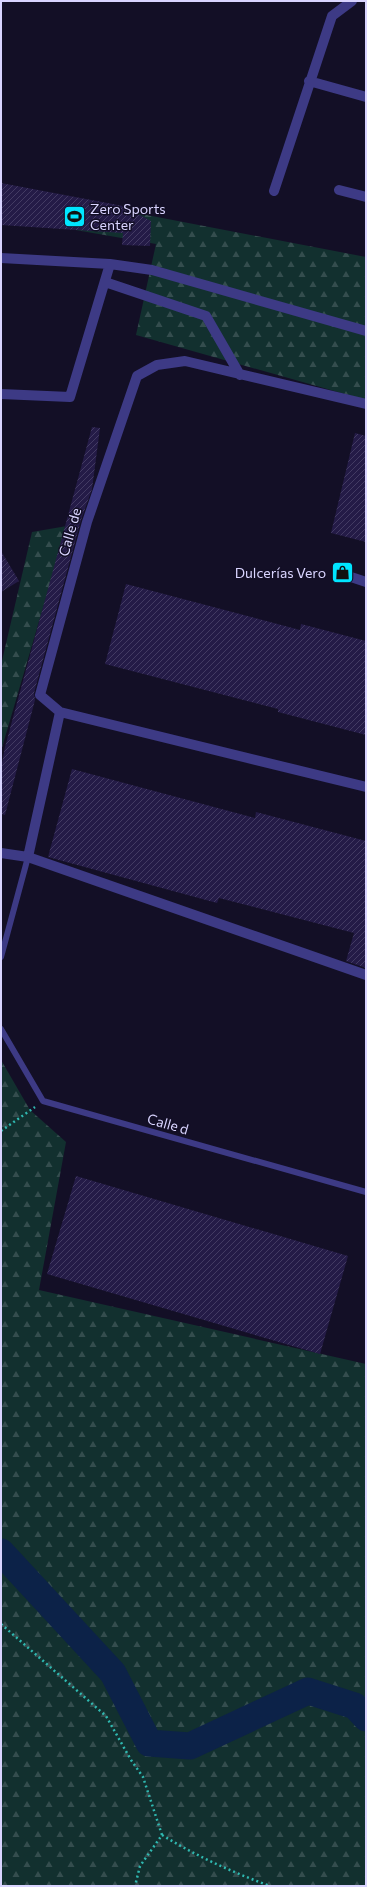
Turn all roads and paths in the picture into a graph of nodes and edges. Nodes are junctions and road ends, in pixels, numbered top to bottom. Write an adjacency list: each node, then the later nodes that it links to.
1 (352, 1): 2 (street)
2 (309, 81): 3 (street); 5 (street)
3 (366, 97)
4 (339, 190): 6 (street)
5 (274, 191)
6 (366, 198)
7 (1, 258): 8 (street)
8 (110, 264): 9 (street); 10 (street)
9 (105, 282): 11 (street); 12 (street)
10 (366, 331)
11 (240, 375): 13 (street); 16 (street, Calle de)
12 (1, 394)
13 (366, 404)
14 (351, 577): 15 (street)
15 (366, 582)
16 (60, 712): 17 (street); 19 (street)
17 (366, 787)
18 (1, 853): 19 (street)
19 (28, 857): 20 (lane); 21 (street)
20 (1, 956)
21 (366, 975)
22 (1, 1029): 23 (lane)
23 (43, 1101): 24 (path); 25 (lane, Calle d)
24 (1, 1131)
25 (366, 1192)
26 (1, 1624): 27 (path)
27 (162, 1834): 28 (path); 29 (path)
28 (135, 1886)
29 (270, 1886)

